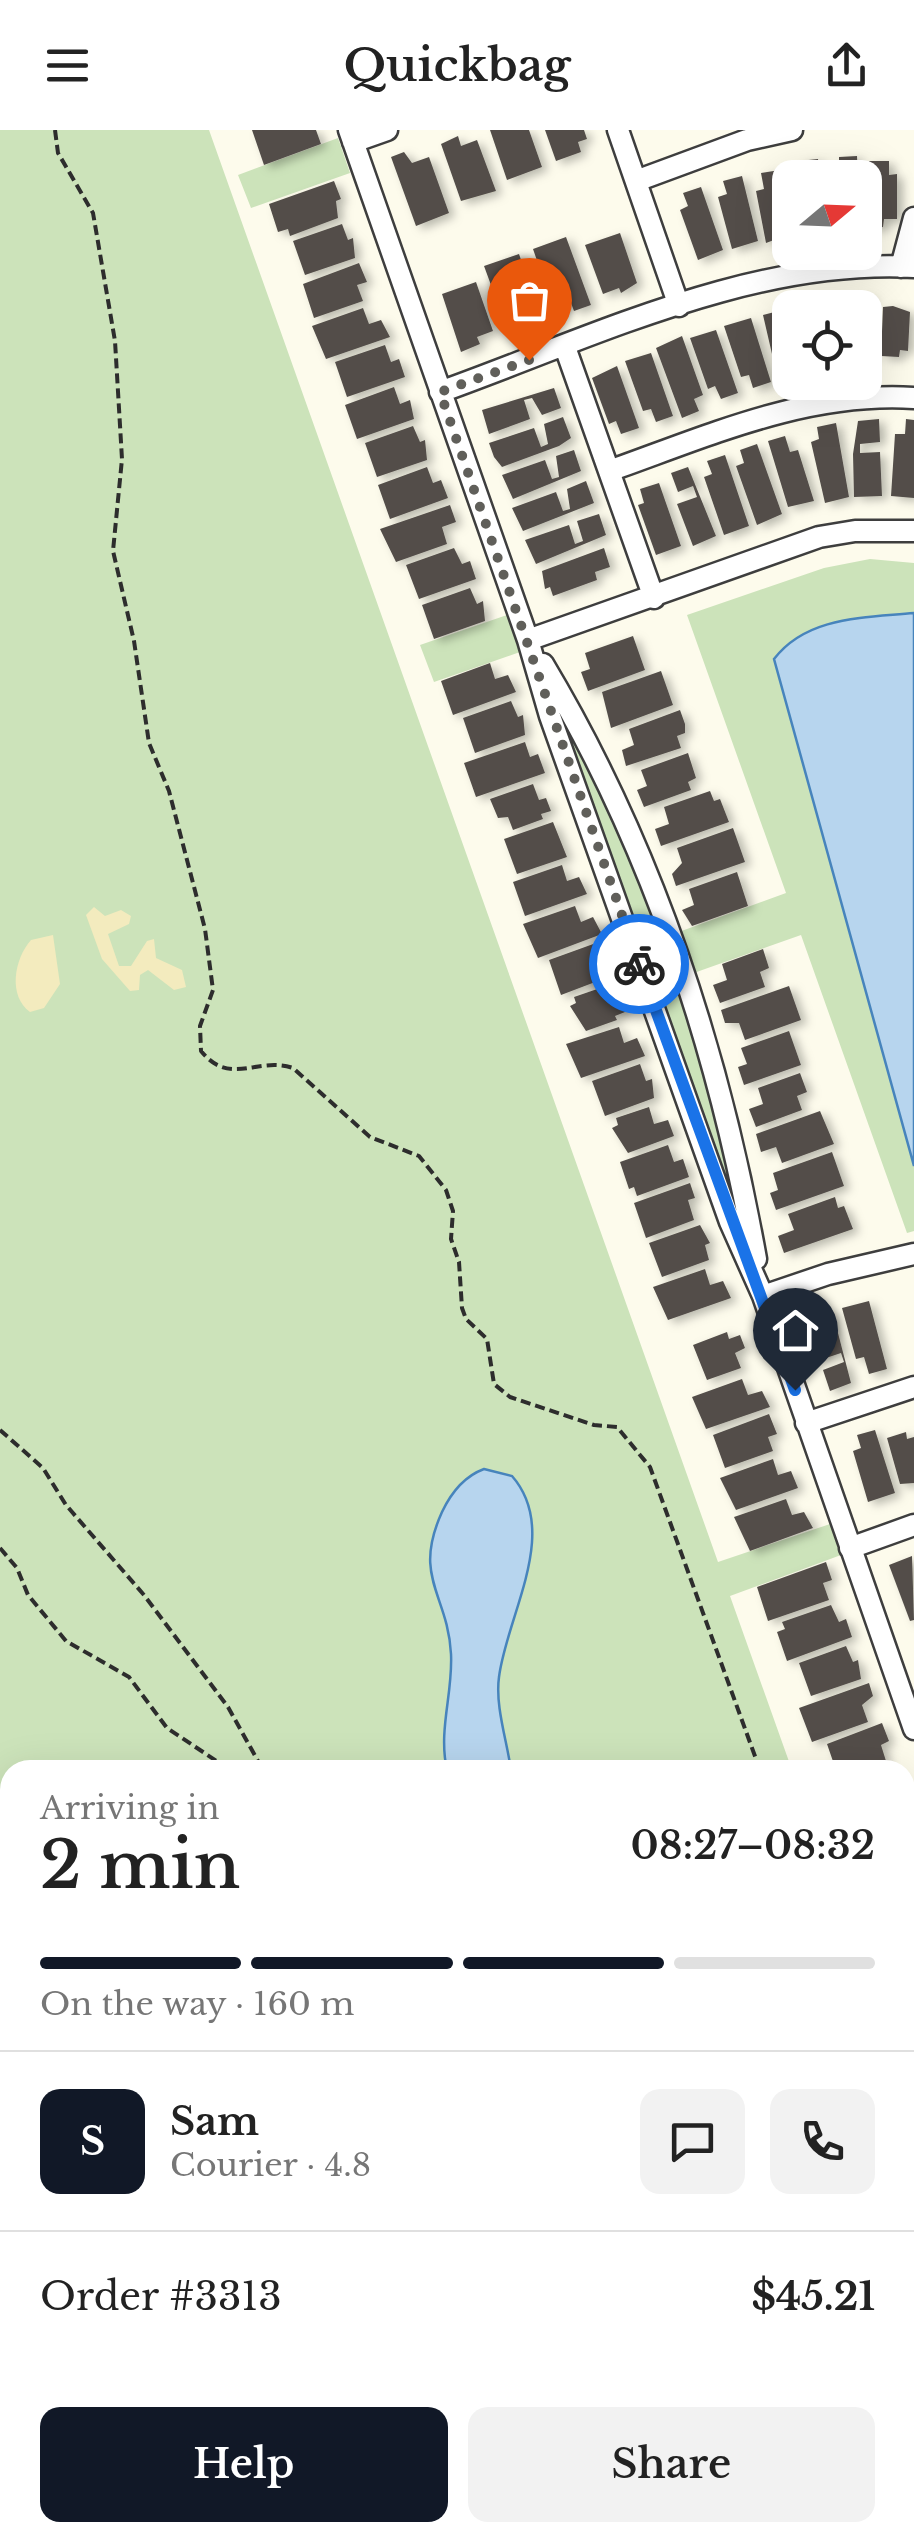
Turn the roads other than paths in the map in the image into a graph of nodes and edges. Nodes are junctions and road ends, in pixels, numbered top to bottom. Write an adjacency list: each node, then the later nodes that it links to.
1 (387, 130): 4 (street)
2 (618, 130): 5 (street)
3 (792, 130): 5 (street)
4 (351, 136): 10 (street)
5 (636, 181): 8 (street)
6 (914, 218): 7 (street)
7 (907, 267): 8 (street)
8 (680, 306): 9 (street)
9 (565, 347): 10 (street); 12 (street)
10 (440, 392): 15 (street)
11 (914, 398): 12 (street)
12 (609, 471): 14 (street)
13 (914, 531): 14 (street)
14 (654, 598): 15 (street)
15 (528, 640): 17 (street); 17 (street)
16 (914, 1254): 17 (street)
17 (762, 1296): 19 (street)
18 (914, 1387): 19 (street)
19 (806, 1423): 21 (street)
20 (914, 1525): 21 (street)
21 (850, 1548): 22 (street)
22 (904, 1673): 23 (street)
23 (914, 1729)

